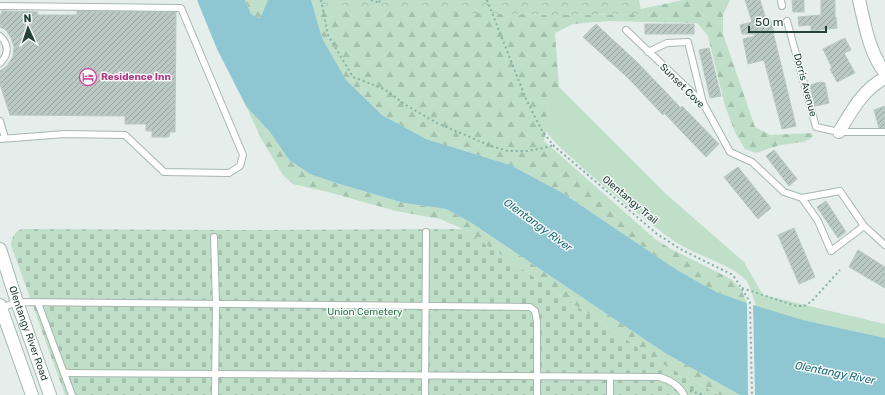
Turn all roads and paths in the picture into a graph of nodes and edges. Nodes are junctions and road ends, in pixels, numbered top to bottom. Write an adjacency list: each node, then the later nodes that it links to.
1 (321, 0): 19 (path)
2 (371, 0): 3 (path)
3 (379, 0)
4 (487, 0): 19 (path, Olentangy Trail)
5 (859, 0): 12 (main road)
6 (0, 6): 18 (lane)
7 (787, 21): 16 (lane, Dorris Avenue)
8 (626, 30): 10 (lane, Sunset Cove)
9 (0, 36): 11 (lane)
10 (648, 52): 14 (lane, Sunset Cove); 14 (lane)
11 (0, 63)
12 (885, 73)
13 (885, 78): 16 (main road)
14 (703, 103): 20 (lane, Sunset Cove)
15 (0, 121): 18 (lane)
16 (839, 132): 17 (lane)
17 (885, 132)
18 (2, 138)
19 (554, 145): 27 (path, Olentangy Trail)
20 (802, 198): 21 (lane); 21 (lane)
21 (864, 226): 24 (lane)
22 (426, 232): 31 (lane)
23 (214, 237): 30 (lane)
24 (885, 245)
25 (0, 251): 28 (main road, Olentangy River Road)
26 (840, 270): 27 (path)
27 (742, 288): 47 (path, Olentangy Trail)
28 (17, 302): 29 (lane); 32 (lane); 40 (main road, Olentangy River Road)
29 (38, 302): 30 (lane); 33 (lane)
30 (216, 304): 31 (lane); 34 (lane)
31 (426, 305): 35 (lane); 36 (lane)
32 (0, 306): 39 (main road, Olentangy River Road)
33 (64, 373): 34 (lane); 41 (lane)
34 (215, 374): 35 (lane); 42 (lane)
35 (426, 376): 36 (lane); 43 (lane)
36 (537, 377): 37 (lane); 44 (lane)
37 (610, 377): 38 (lane); 45 (lane)
38 (684, 394): 46 (path)
39 (32, 395)
40 (50, 395)
41 (72, 395)
42 (215, 395)
43 (426, 395)
44 (537, 395)
45 (610, 395)
46 (705, 395)
47 (752, 395)

